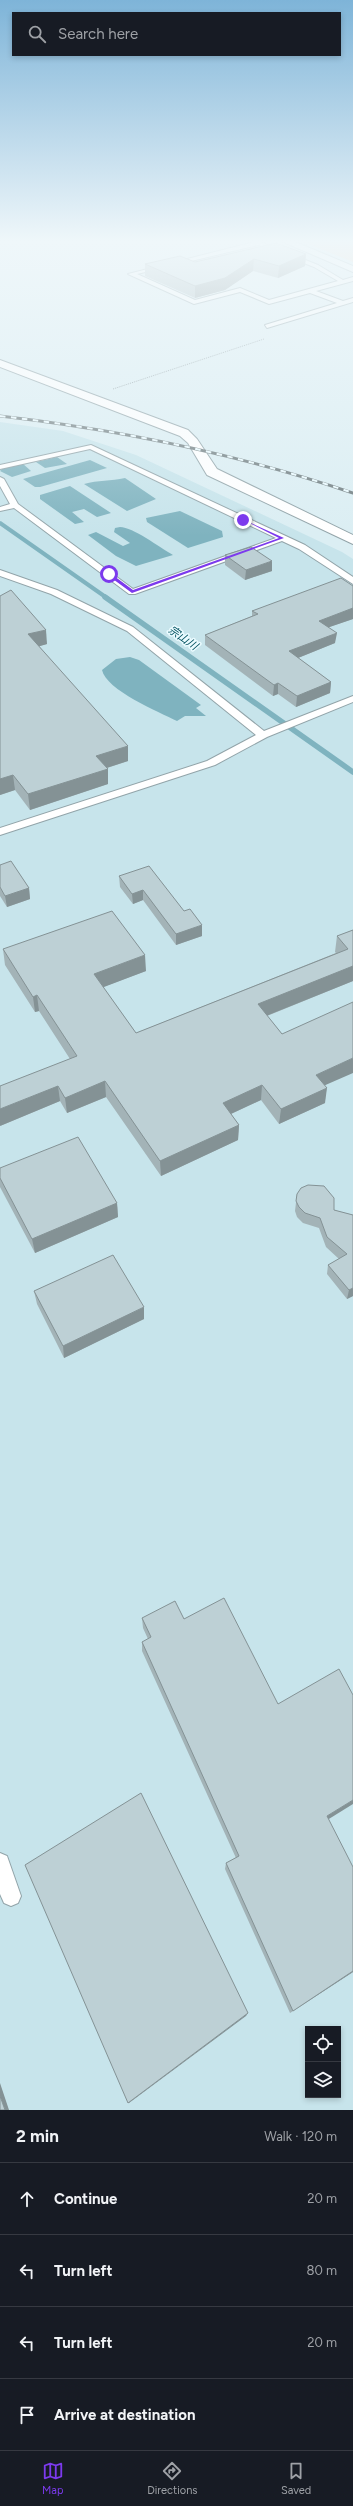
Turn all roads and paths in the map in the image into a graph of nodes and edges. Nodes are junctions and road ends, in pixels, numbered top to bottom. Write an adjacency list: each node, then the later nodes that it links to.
1 (263, 339): 3 (path)
2 (0, 363): 3 (street)
3 (88, 397): 9 (street)
4 (0, 467): 8 (lane)
5 (0, 480): 6 (lane)
6 (15, 505): 7 (lane); 8 (lane)
7 (0, 509)
8 (282, 538): 11 (lane)
9 (353, 540)
10 (0, 573): 13 (lane)
11 (353, 581)
12 (353, 699): 13 (lane)
13 (263, 735): 14 (lane)
14 (0, 832)
15 (0, 1863): 16 (lane)
16 (11, 1896)

